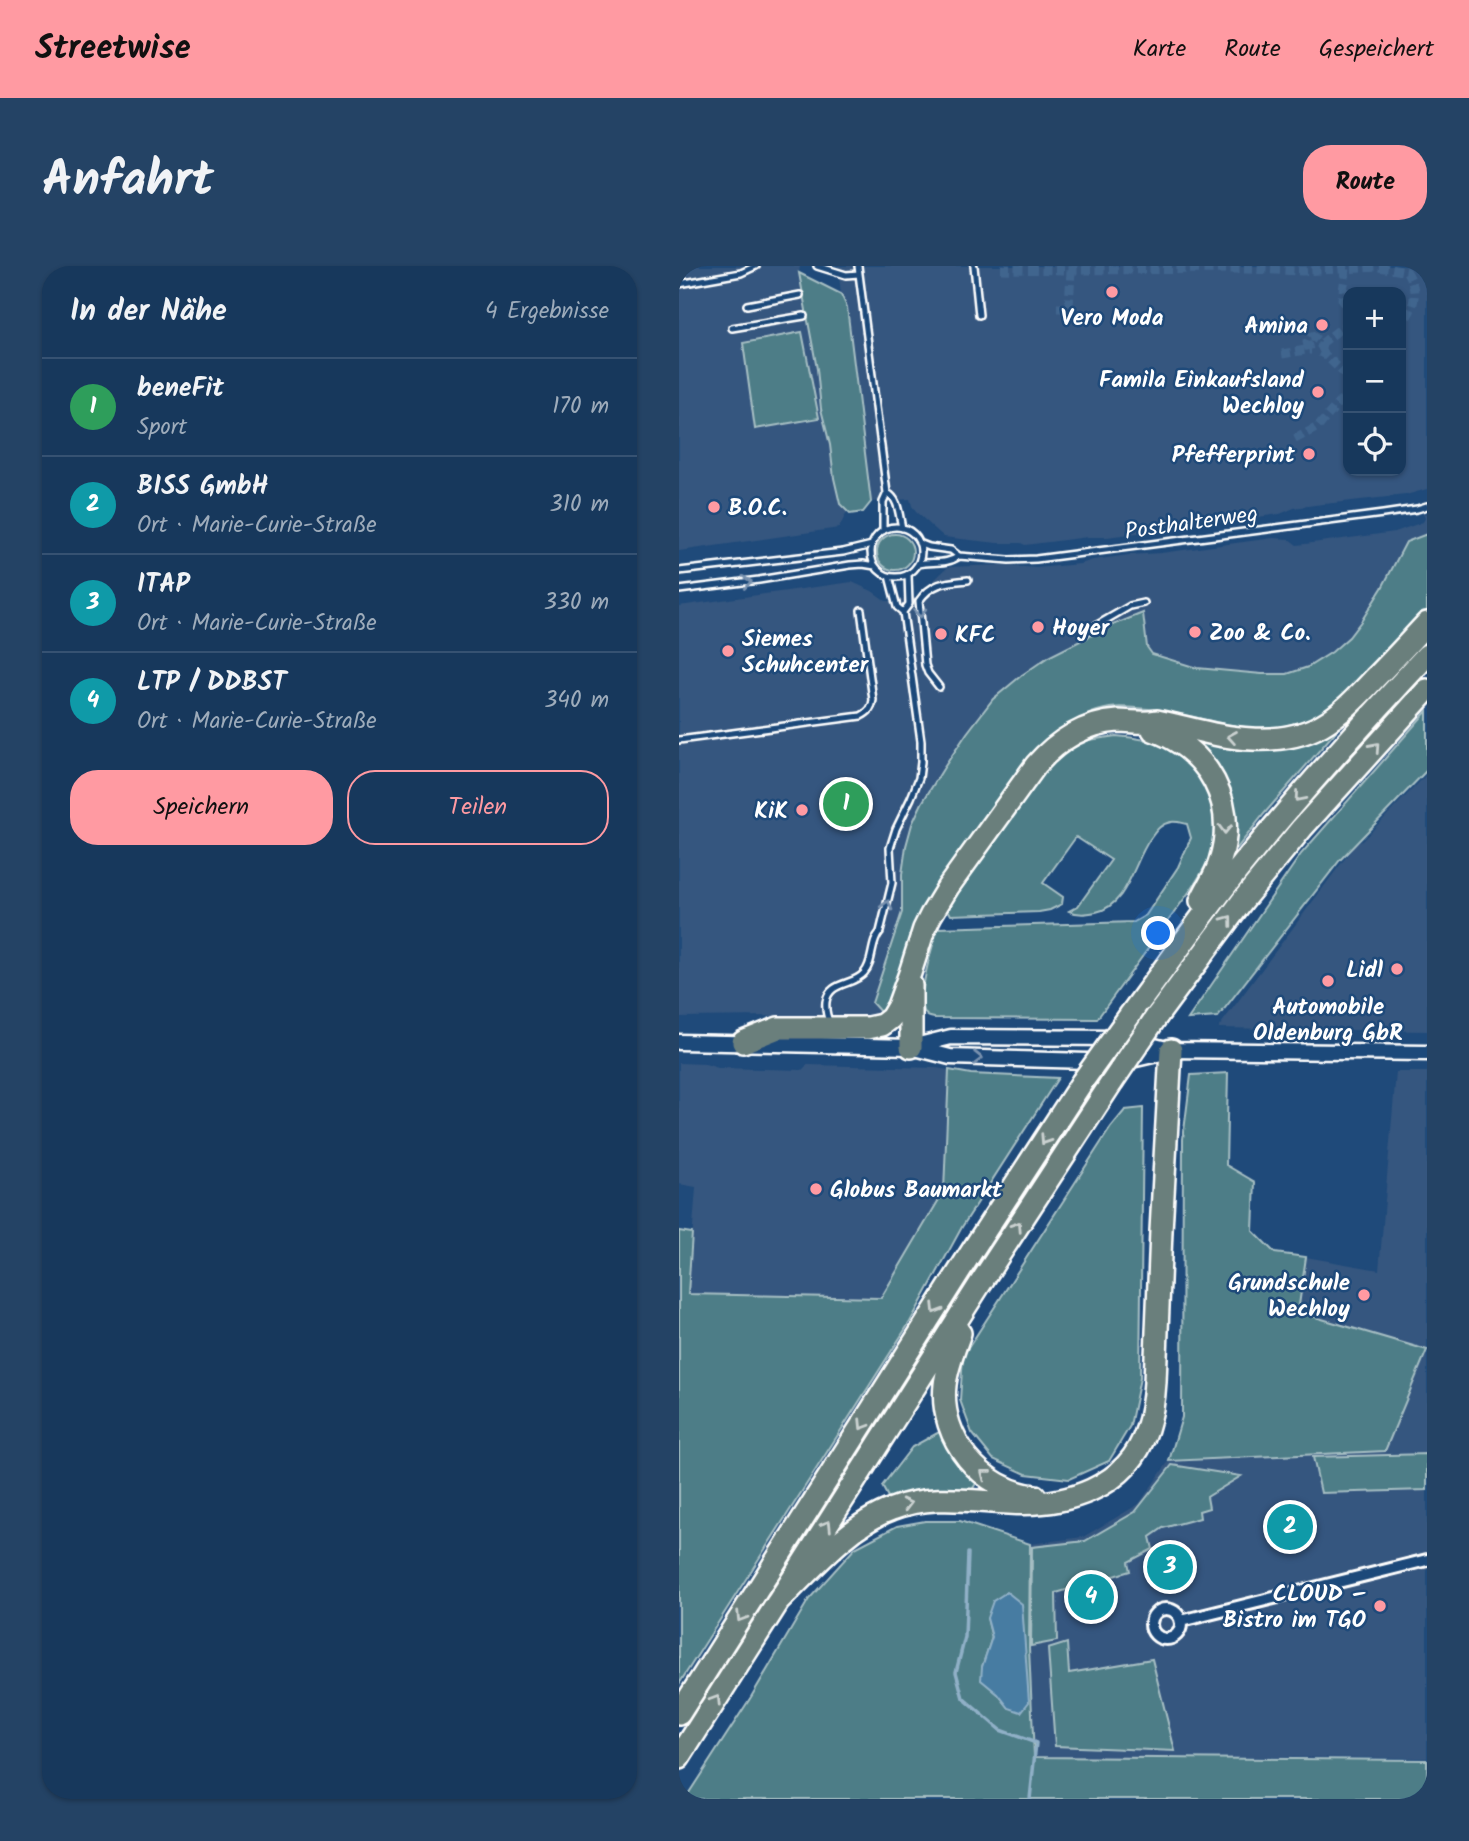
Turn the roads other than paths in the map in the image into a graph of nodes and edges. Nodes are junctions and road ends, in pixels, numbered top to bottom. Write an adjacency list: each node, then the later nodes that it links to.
1 (756, 266): 6 (lane)
2 (817, 266): 5 (lane)
3 (858, 266): 5 (lane, Posthalterweg)
4 (974, 266): 9 (lane)
5 (859, 274): 12 (lane, Posthalterweg)
6 (679, 284)
7 (800, 295): 8 (lane)
8 (747, 305)
9 (979, 315)
10 (804, 316): 11 (lane)
11 (732, 328)
12 (887, 494): 14 (lane, Posthalterweg); 15 (lane, Posthalterweg)
13 (1427, 506): 18 (lane, Posthalterweg)
14 (902, 528): 15 (lane); 16 (lane, Posthalterweg)
15 (883, 531): 17 (lane)
16 (919, 543): 18 (lane, Posthalterweg); 19 (lane)
17 (872, 545): 20 (lane); 21 (lane)
18 (958, 556): 19 (lane, Posthalterweg)
19 (918, 564): 22 (lane)
20 (875, 566): 23 (lane); 25 (lane, one-way to 20)
21 (679, 571)
22 (908, 574): 23 (lane); 28 (lane)
23 (889, 576): 28 (lane)
24 (968, 580): 32 (lane, one-way to 32)
25 (679, 590)
26 (1144, 603): 30 (lane)
27 (861, 610): 35 (lane)
28 (903, 612): 38 (lane, one-way to 28)
29 (1427, 623): 34 (highway, one-way to 34)
30 (1085, 632)
31 (1427, 655): 36 (highway, one-way to 36)
32 (939, 687)
33 (1427, 690): 44 (highway, one-way to 33, bridge)
34 (1146, 724): 36 (highway, one-way to 36); 37 (highway)
35 (679, 740)
36 (1186, 937): 49 (highway, one-way to 49, bridge)
37 (911, 973): 38 (highway); 41 (highway)
38 (832, 1028): 40 (highway)
39 (679, 1042): 40 (street)
40 (743, 1042): 41 (street)
41 (911, 1046): 42 (street); 42 (street, one-way to 42)
42 (1171, 1051): 43 (street); 45 (highway)
43 (1427, 1053)
44 (980, 1284): 45 (highway, one-way to 44); 47 (highway, one-way to 44)
45 (1072, 1498): 47 (highway, one-way to 45)
46 (1427, 1560): 48 (street)
47 (777, 1603): 50 (highway, one-way to 47)
48 (1181, 1621)
49 (679, 1714)
50 (679, 1758)

